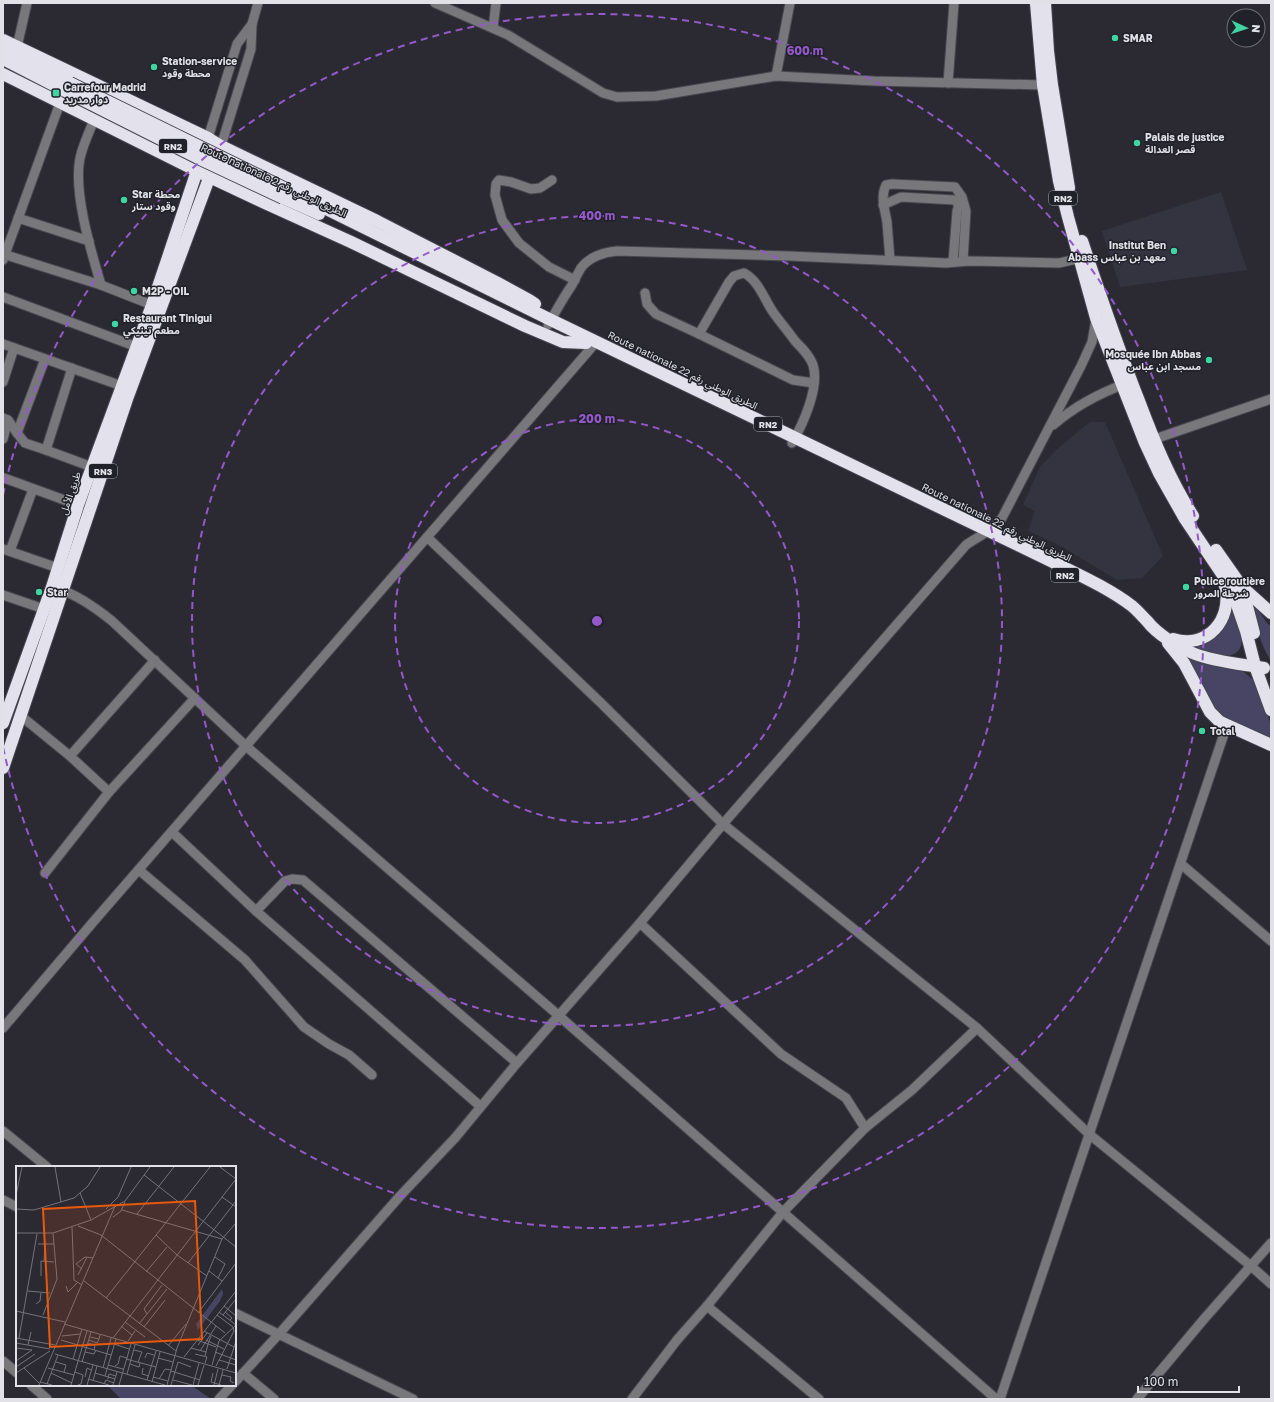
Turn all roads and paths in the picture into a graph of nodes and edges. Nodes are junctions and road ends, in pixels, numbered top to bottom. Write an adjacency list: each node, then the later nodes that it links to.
1 (27, 3): 12 (street)
2 (258, 3): 9 (street, RN3)
3 (436, 3): 10 (street)
4 (496, 3): 10 (street)
5 (790, 3): 16 (street)
6 (954, 3): 17 (street)
7 (1036, 3): 18 (highway, RN2)
8 (1045, 3): 32 (highway, RN2)
9 (252, 24): 22 (street, RN3); 23 (street, RN3)
10 (493, 28): 16 (street)
11 (3, 40): 12 (highway)
12 (17, 47): 22 (highway)
13 (3, 50): 19 (highway, RN2)
14 (3, 59): 19 (highway, RN2)
15 (3, 74): 20 (highway)
16 (776, 76): 17 (street)
17 (948, 83): 18 (street)
18 (1043, 85): 32 (highway, RN2)
19 (67, 87): 36 (highway, Route nationale الطريق الوطني رقم 2 / RN2, bridge)
20 (60, 103): 21 (highway); 29 (street)
21 (94, 120): 24 (highway); 30 (street)
22 (208, 138): 23 (highway); 24 (highway, RN3)
23 (221, 146): 25 (highway, RN3); 43 (highway)
24 (197, 170): 25 (highway); 41 (highway, طريق الأمل / RN3)
25 (211, 177): 46 (highway); 73 (highway, RN3)
26 (552, 180): 37 (street)
27 (960, 201): 28 (street); 28 (street); 34 (street); 35 (street)
28 (883, 205): 33 (street)
29 (18, 218): 30 (street); 31 (street)
30 (89, 241): 38 (street)
31 (4, 256): 38 (street)
32 (1083, 258): 34 (street); 42 (highway, RN2)
33 (890, 260): 35 (street); 37 (street)
34 (963, 261): 35 (street)
35 (953, 262)
36 (433, 265): 43 (highway, Route nationale 22 الطريق الوطني رقم / RN2)
37 (573, 282): 43 (street)
38 (101, 285): 41 (street)
39 (645, 293): 44 (street)
40 (3, 298): 48 (street)
41 (152, 305): 48 (highway, طريق الأمل / RN3)
42 (1100, 314): 53 (highway, RN2); 57 (street)
43 (552, 323): 46 (highway, Route nationale 22 الطريق الوطني رقم / RN2); 60 (highway, Route nationale 22 الطريق الوطني رقم / RN2)
44 (699, 334): 52 (street); 52 (street)
45 (3, 344): 47 (street)
46 (589, 345): 60 (highway, Route nationale 22 الطريق الوطني رقم / RN2); 68 (street)
47 (14, 348): 49 (street); 51 (street)
48 (137, 348): 54 (highway, طريق الأمل / RN3)
49 (45, 359): 50 (street); 58 (street)
50 (72, 368): 54 (street); 62 (street)
51 (3, 382)
52 (814, 383): 60 (street)
53 (1126, 383): 57 (street); 61 (highway, RN2)
54 (122, 386): 63 (highway, طريق الأمل / RN3)
55 (1271, 399): 61 (street)
56 (6, 419): 58 (street); 59 (street)
57 (1049, 429): 67 (street)
58 (17, 433): 62 (street)
59 (3, 439)
60 (793, 440): 67 (highway, Route nationale 22 الطريق الوطني رقم / RN2)
61 (1149, 441): 71 (highway, RN2); 72 (highway, RN2)
62 (46, 450): 63 (street)
63 (92, 467): 66 (highway, طريق الأمل / RN3)
64 (3, 479): 65 (street)
65 (33, 488): 66 (street); 69 (street)
66 (78, 505): 70 (highway, طريق الأمل / RN3)
67 (984, 533): 77 (highway, Route nationale 22 الطريق الوطني رقم / RN2); 91 (street)
68 (427, 537): 87 (street); 91 (street)
69 (6, 550): 70 (street)
70 (58, 568): 73 (highway, طريق الأمل / RN3)
71 (1222, 574): 77 (highway); 79 (highway, RN2)
72 (1242, 587): 76 (highway); 79 (highway, RN2)
73 (58, 589): 75 (highway, طريق الأمل / RN3); 78 (street); 83 (highway, RN3)
74 (3, 595): 75 (street)
75 (44, 609): 84 (highway, طريق الأمل / RN3)
76 (1271, 613)
77 (1162, 634): 79 (highway, RN2); 85 (highway, RN2)
78 (155, 660): 81 (street); 88 (street)
79 (1263, 668): 80 (highway); 82 (highway)
80 (1271, 689)
81 (195, 698): 87 (street); 90 (street)
82 (1271, 710)
83 (21, 716): 88 (street); 89 (highway, RN3)
84 (3, 723)
85 (1227, 725): 86 (highway, RN2); 93 (street)
86 (1271, 745)
87 (246, 747): 92 (street); 99 (street)
88 (70, 756): 90 (street)
89 (3, 768)
90 (109, 792): 95 (street)
91 (723, 824): 97 (street); 101 (street)
92 (172, 832): 94 (street); 96 (street)
93 (1181, 864): 98 (street); 107 (street)
94 (139, 870): 100 (street); 103 (street)
95 (45, 873)
96 (256, 911): 102 (street); 104 (street)
97 (640, 923): 99 (street); 105 (street)
98 (1271, 942)
99 (558, 1015): 102 (street); 111 (street)
100 (3, 1028)
101 (977, 1028): 105 (street); 107 (street)
102 (517, 1063): 104 (street)
103 (372, 1075)
104 (480, 1106): 117 (street)
105 (865, 1128): 111 (street)
106 (3, 1131): 108 (street)
107 (1089, 1134): 113 (street); 131 (street)
108 (45, 1166)
109 (3, 1200): 110 (street)
110 (16, 1206)
111 (783, 1212): 115 (street); 130 (street)
112 (1271, 1243): 113 (street)
113 (1251, 1266): 114 (street); 132 (street)
114 (1271, 1284)
115 (707, 1306): 128 (street); 129 (street)
116 (236, 1313): 117 (street)
117 (279, 1334): 120 (street); 127 (street)
118 (3, 1361): 119 (street)
119 (16, 1372)
120 (243, 1373): 121 (street); 126 (street)
121 (236, 1381)
122 (32, 1386): 124 (street)
123 (231, 1386): 125 (street)
124 (47, 1399)
125 (219, 1399)
126 (274, 1399)
127 (413, 1399)
128 (632, 1399)
129 (819, 1399)
130 (996, 1399)
131 (1000, 1399)
132 (1137, 1399)

